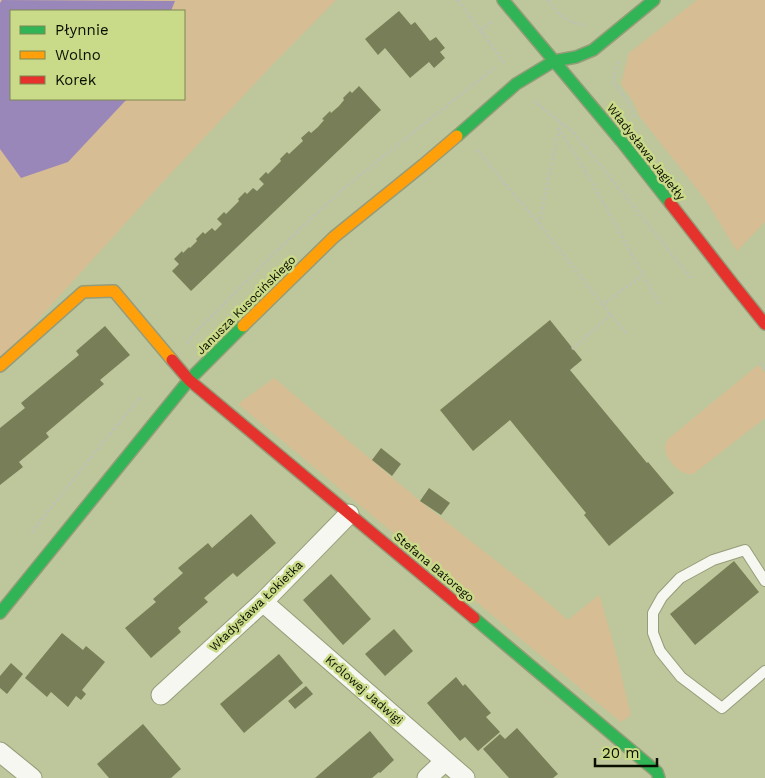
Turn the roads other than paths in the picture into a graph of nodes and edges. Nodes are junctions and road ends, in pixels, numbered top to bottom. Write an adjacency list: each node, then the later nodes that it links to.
1 (503, 0): 3 (street, Władysława Jagiełły)
2 (654, 0): 3 (street, Janusza Kusocińskiego)
3 (554, 61): 4 (street, Władysława Jagiełły); 6 (street, Janusza Kusocińskiego)
4 (765, 324)
5 (0, 366): 6 (street, Stefana Batorego)
6 (189, 380): 7 (street, Stefana Batorego); 10 (street, Janusza Kusocińskiego)
7 (349, 514): 9 (street, Władysława Łokietka); 18 (street, Stefana Batorego)
8 (765, 581): 11 (lane)
9 (263, 602): 12 (street, Władysława Łokietka); 14 (street, Królowej Jadwigi)
10 (0, 613)
11 (765, 671)
12 (161, 695)
13 (0, 752): 15 (street)
14 (446, 761): 16 (street); 17 (street, Królowej Jadwigi)
15 (32, 778)
16 (428, 778)
17 (465, 778)
18 (659, 778)

